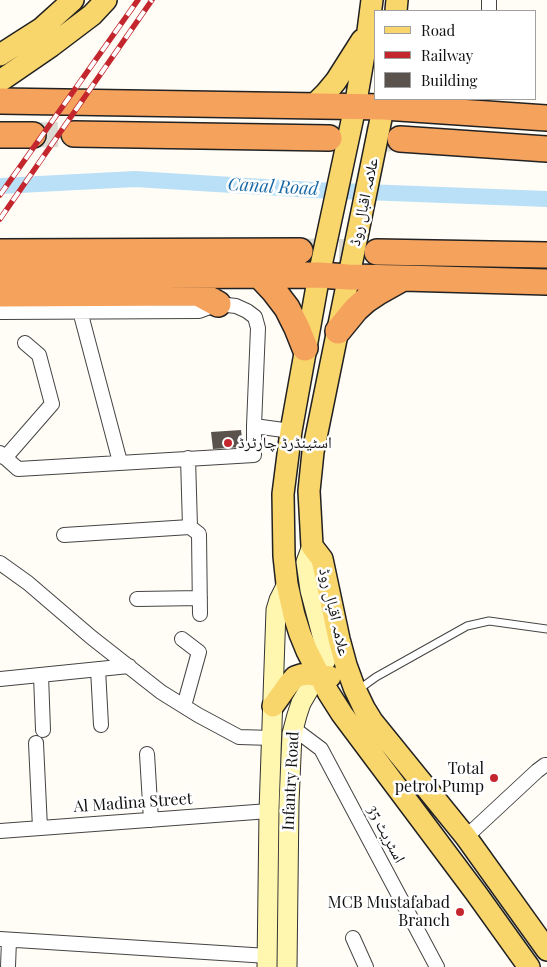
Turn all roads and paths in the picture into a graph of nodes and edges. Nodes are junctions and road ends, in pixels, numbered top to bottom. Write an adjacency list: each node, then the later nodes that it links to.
1 (73, 0): 5 (main road)
2 (106, 0): 6 (main road)
3 (372, 0): 4 (main road, علامہ اقبال روڈ)
4 (368, 31): 10 (main road); 12 (main road, علامہ اقبال روڈ)
5 (0, 55)
6 (0, 81)
7 (0, 101): 10 (highway)
8 (384, 103): 9 (highway); 12 (highway); 27 (main road, علامہ اقبال روڈ)
9 (431, 104): 11 (highway)
10 (314, 105): 12 (highway)
11 (485, 106): 13 (highway)
12 (355, 107): 18 (main road, علامہ اقبال روڈ)
13 (547, 118)
14 (74, 134): 18 (highway)
15 (0, 135): 16 (highway)
16 (33, 135)
17 (400, 140): 19 (highway)
18 (337, 147): 25 (main road, علامہ اقبال روڈ)
19 (547, 149)
20 (300, 250): 21 (highway)
21 (0, 252)
22 (377, 252): 23 (highway)
23 (547, 255)
24 (259, 275): 25 (highway); 26 (highway); 36 (highway)
25 (319, 275): 27 (highway); 36 (main road, علامہ اقبال روڈ)
26 (0, 276)
27 (348, 277): 28 (highway); 34 (main road, علامہ اقبال روڈ)
28 (403, 278): 29 (highway); 34 (highway)
29 (547, 282)
30 (0, 294): 31 (highway)
31 (218, 304): 32 (street); 37 (street)
32 (80, 311): 33 (street); 41 (street)
33 (0, 312)
34 (338, 331): 44 (main road, علامہ اقبال روڈ)
35 (25, 343): 39 (street)
36 (305, 348): 38 (main road, علامہ اقبال روڈ)
37 (254, 426): 38 (street); 40 (street)
38 (291, 431): 46 (main road, علامہ اقبال روڈ)
39 (3, 455): 41 (street)
40 (188, 458): 41 (street); 42 (street)
41 (120, 462)
42 (190, 527): 43 (street); 47 (street)
43 (64, 535)
44 (312, 546): 55 (main road, Infantry Road); 57 (main road, علامہ اقبال روڈ)
45 (0, 563): 52 (street)
46 (287, 584): 55 (main road, علامہ اقبال روڈ); 59 (main road, Infantry Road)
47 (200, 598): 48 (street); 49 (street)
48 (137, 599)
49 (200, 614)
50 (547, 629): 57 (lane)
51 (182, 640): 58 (street)
52 (128, 666): 53 (street); 58 (street)
53 (98, 669): 54 (street); 60 (street)
54 (41, 675): 56 (street); 62 (street)
55 (318, 675): 57 (main road); 59 (main road); 61 (main road, Infantry Road); 73 (main road, علامہ اقبال روڈ)
56 (0, 679)
57 (354, 687): 71 (main road, علامہ اقبال روڈ)
58 (184, 706): 63 (street)
59 (273, 706): 63 (main road, Infantry Road)
60 (101, 725)
61 (293, 728): 79 (main road, Infantry Road); 81 (street, اسٹریٹ 35)
62 (43, 730)
63 (272, 738): 67 (main road, Infantry Road)
64 (36, 743): 69 (street)
65 (147, 754): 68 (street)
66 (547, 765): 71 (street)
67 (268, 811): 68 (street, Al Madina Street); 77 (main road, Infantry Road)
68 (150, 820): 69 (street, Al Madina Street)
69 (40, 828): 70 (street, Al Madina Street)
70 (0, 831)
71 (466, 837): 72 (main road, علامہ اقبال روڈ)
72 (497, 879): 73 (main road); 76 (main road, علامہ اقبال روڈ)
73 (476, 893): 82 (main road, علامہ اقبال روڈ)
74 (353, 938): 80 (street)
75 (5, 940): 77 (street); 78 (street)
76 (547, 950)
77 (267, 961)
78 (8, 967)
79 (287, 967)
80 (366, 967)
81 (437, 967)
82 (529, 967)

